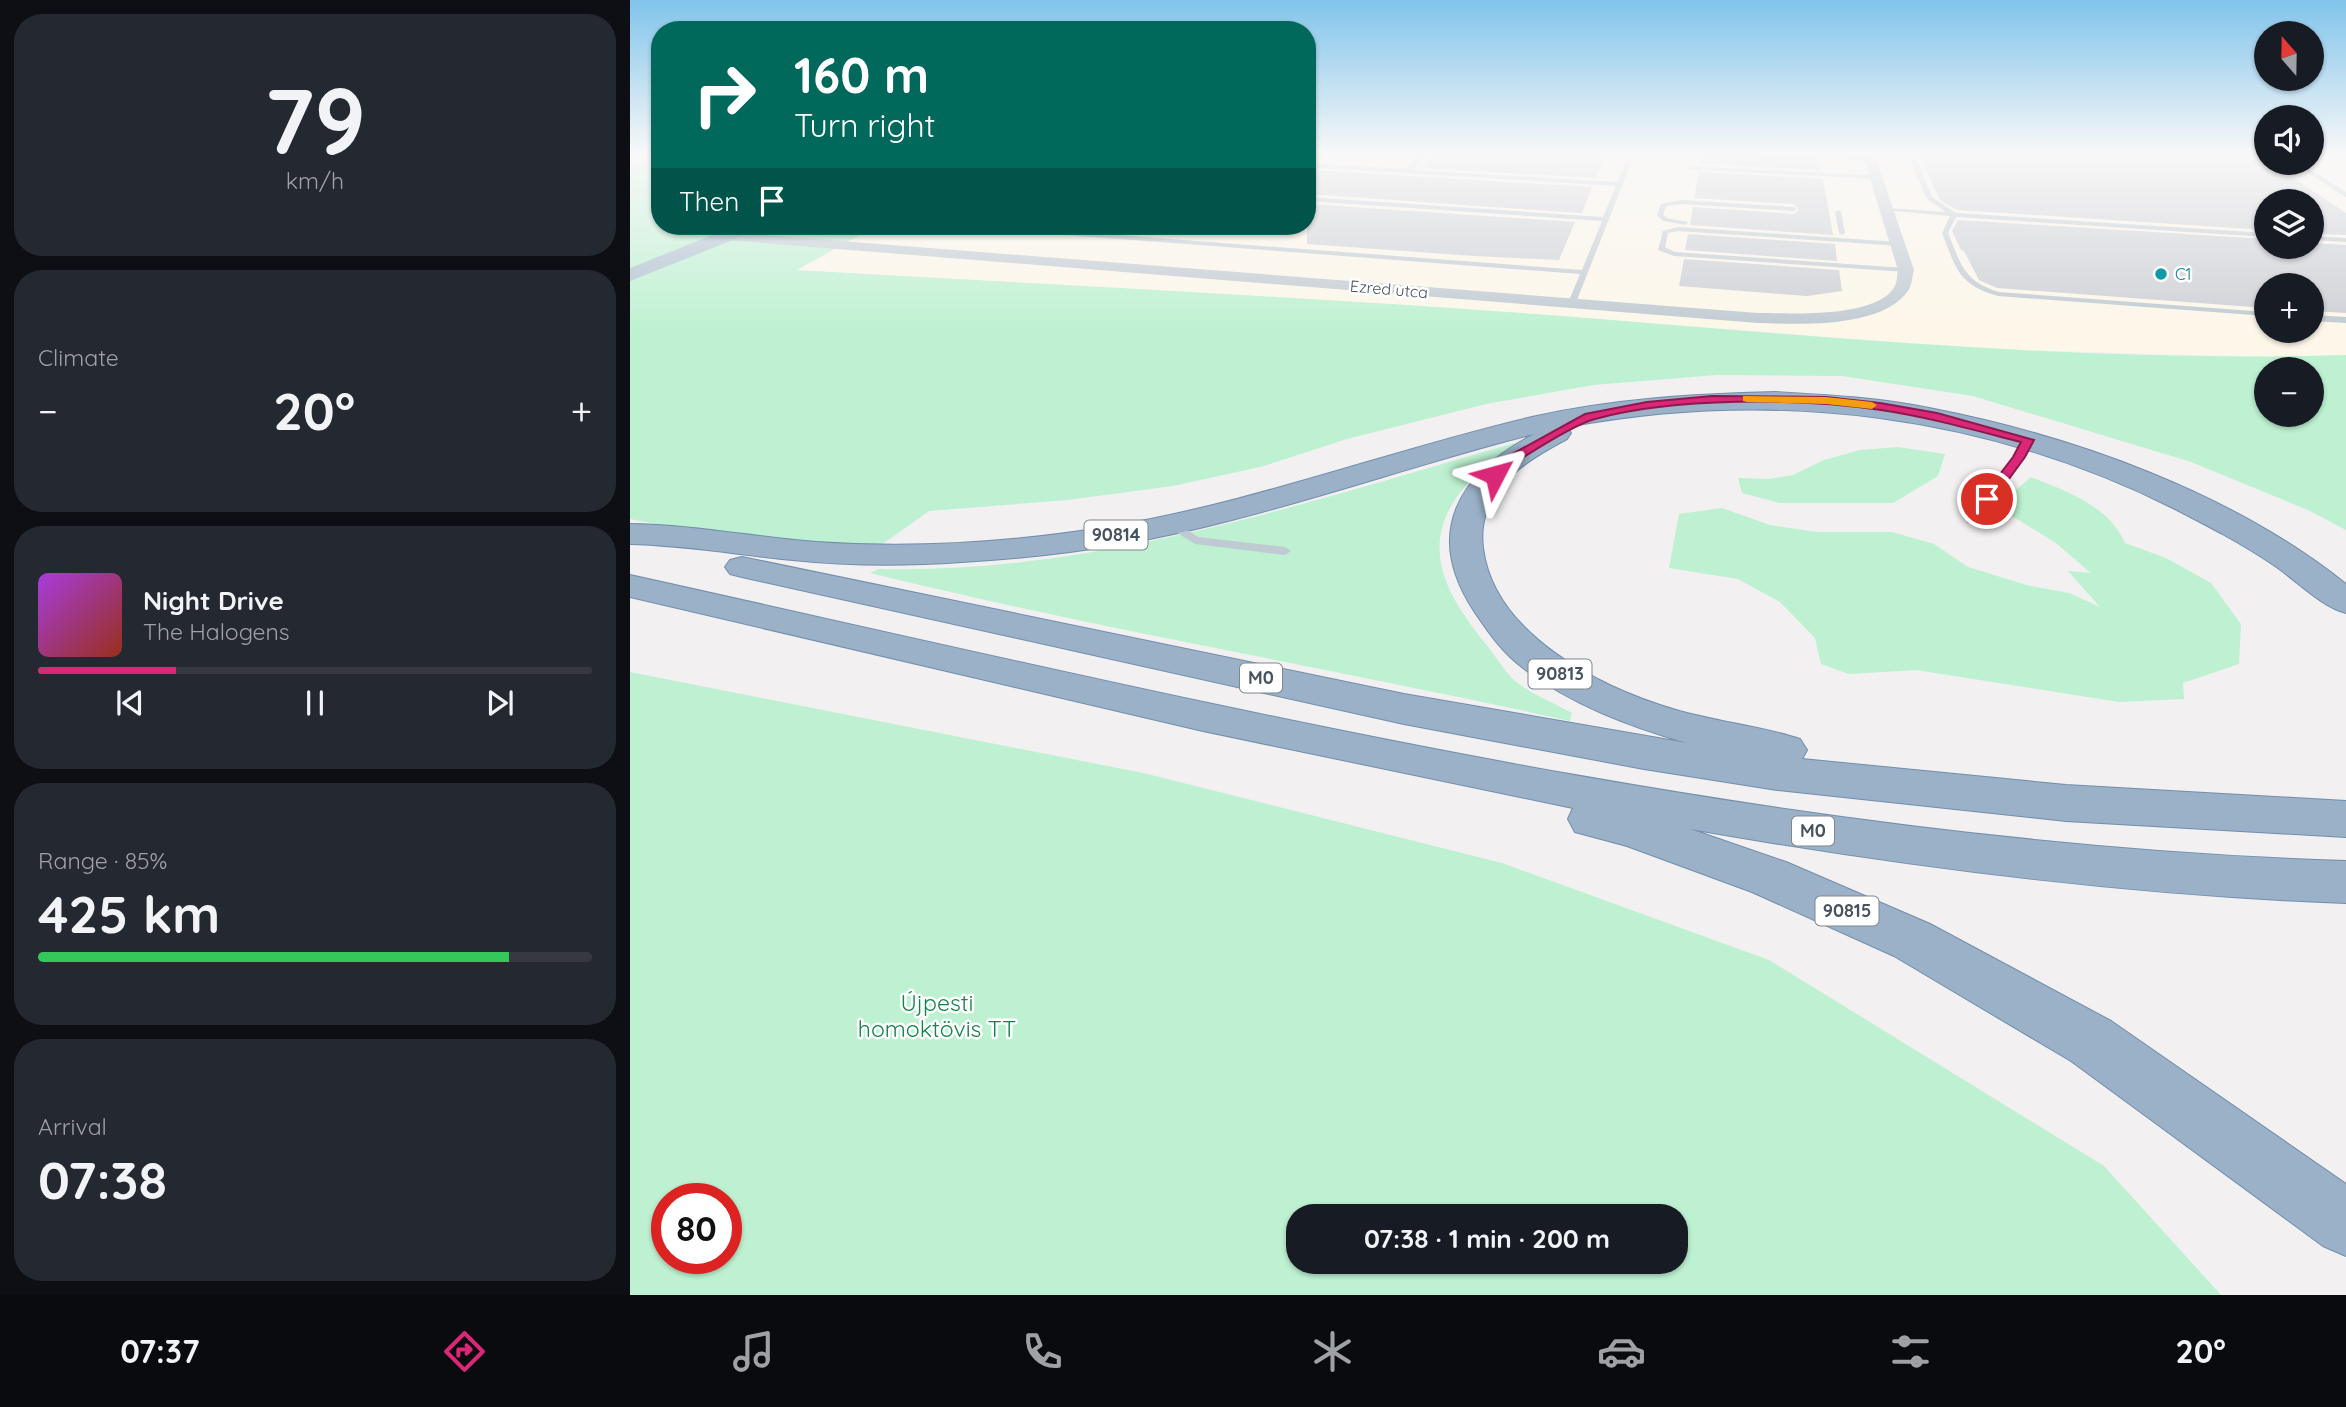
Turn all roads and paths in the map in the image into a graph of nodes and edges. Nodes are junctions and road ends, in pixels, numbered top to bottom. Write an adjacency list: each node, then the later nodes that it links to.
1 (1518, 213): 8 (lane)
2 (1607, 213): 8 (lane)
3 (1660, 213): 9 (lane)
4 (1838, 213): 9 (lane)
5 (1888, 213): 14 (street)
6 (1945, 213): 7 (lane)
7 (1954, 214): 10 (lane); 22 (lane)
8 (1605, 219): 19 (lane)
9 (1842, 233): 14 (lane)
10 (2254, 234)
11 (1093, 235): 19 (lane)
12 (726, 236): 20 (main road); 21 (street, Ezred utca)
13 (2324, 239): 15 (lane)
14 (1897, 240): 17 (lane); 18 (street)
15 (2346, 240)
16 (1847, 255): 17 (lane)
17 (1849, 266): 18 (lane)
18 (1906, 270): 21 (street, Ezred utca)
19 (1584, 272): 21 (lane)
20 (630, 275)
21 (1572, 303)
22 (2254, 313)
23 (2324, 319): 24 (lane)
24 (2346, 320)
25 (1589, 416): 26 (highway, 90813); 28 (highway, 90814); 35 (highway, 90813)
26 (2028, 440): 27 (lane); 33 (highway, 90813)
27 (1971, 520)
28 (1172, 524): 29 (highway, 90814); 31 (lane)
29 (630, 534)
30 (630, 543): 35 (highway, M0)
31 (1285, 551)
32 (630, 586): 34 (highway, M0)
33 (2346, 602)
34 (1286, 734): 37 (highway, M0); 38 (highway, 90815)
35 (1897, 784): 36 (highway, M0)
36 (2346, 818)
37 (2346, 883)
38 (2346, 1223)

